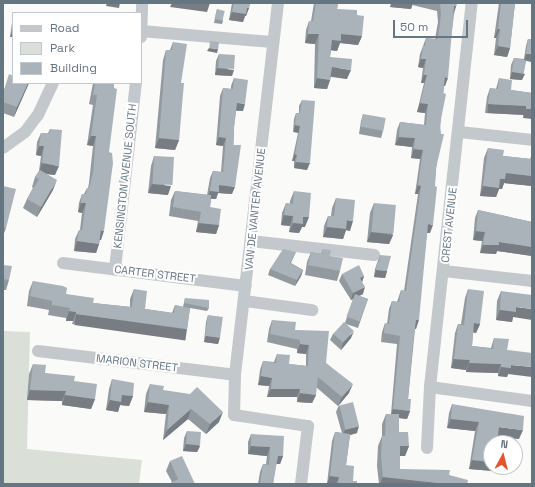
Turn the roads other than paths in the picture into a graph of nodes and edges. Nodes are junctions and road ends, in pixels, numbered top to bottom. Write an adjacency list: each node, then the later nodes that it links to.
1 (278, 3): 4 (street, VAN DE VANTER AVENUE)
2 (472, 3): 7 (street, CREST AVENUE)
3 (142, 33): 4 (street)
4 (273, 42): 10 (street, VAN DE VANTER AVENUE)
5 (53, 84): 9 (street)
6 (136, 84): 13 (street, KENSINGTON AVENUE SOUTH)
7 (460, 132): 8 (street); 14 (street, CREST AVENUE)
8 (532, 140)
9 (3, 148)
10 (251, 241): 11 (street); 16 (street, VAN DE VANTER AVENUE)
11 (374, 255)
12 (63, 263): 13 (street, CARTER STREET)
13 (115, 269): 16 (street, CARTER STREET)
14 (444, 271): 15 (street); 21 (street, CREST AVENUE)
15 (532, 281)
16 (246, 286): 17 (street, VAN DE VANTER AVENUE)
17 (245, 301): 18 (street); 20 (street, VAN DE VANTER AVENUE)
18 (312, 310)
19 (38, 352): 20 (street, MARION STREET)
20 (235, 375): 24 (street, VAN DE VANTER AVENUE)
21 (430, 387): 22 (street); 23 (street, CREST AVENUE)
22 (532, 401)
23 (427, 448)
24 (301, 484)

